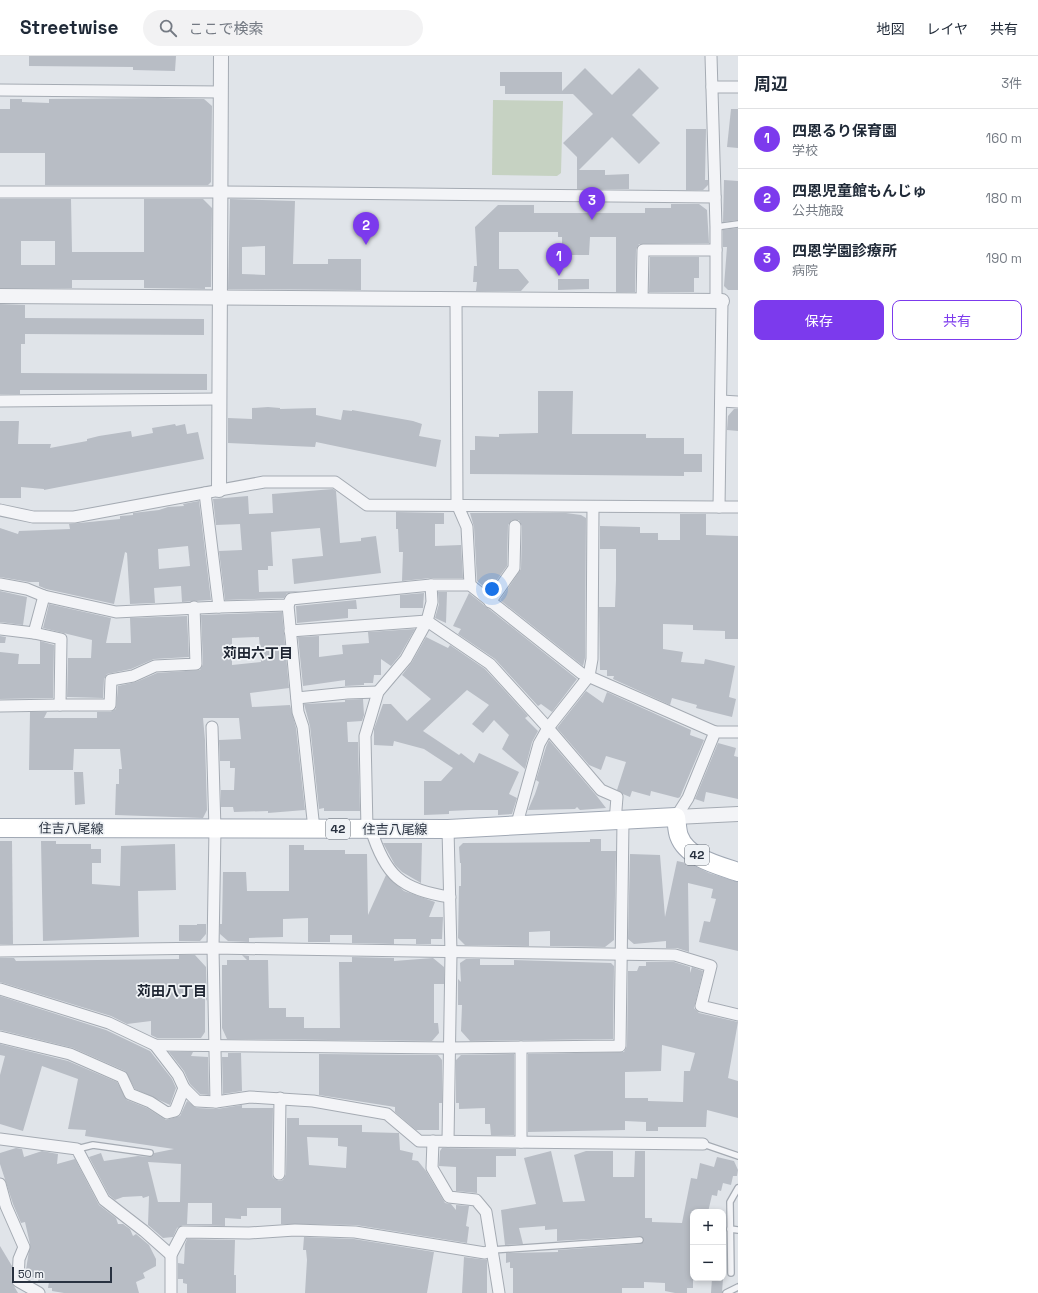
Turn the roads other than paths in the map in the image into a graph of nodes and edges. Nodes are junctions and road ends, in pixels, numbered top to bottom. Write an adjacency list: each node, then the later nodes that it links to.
1 (221, 56): 6 (street)
2 (711, 56): 3 (street)
3 (712, 87): 4 (street); 9 (street)
4 (738, 87)
5 (0, 90): 6 (street)
6 (220, 92): 8 (street)
7 (0, 192): 8 (street)
8 (220, 192): 9 (street); 14 (street)
9 (715, 197): 11 (street)
10 (738, 224): 11 (lane)
11 (716, 227): 12 (street)
12 (716, 250): 16 (street); 17 (street)
13 (0, 296): 14 (street)
14 (220, 298): 15 (street); 18 (street)
15 (456, 299): 16 (street); 24 (street)
16 (642, 301): 17 (street)
17 (719, 301): 20 (street)
18 (218, 399): 19 (street); 22 (street)
19 (0, 401)
20 (721, 401): 21 (street); 25 (street)
21 (738, 402)
22 (219, 490): 23 (street); 24 (street)
23 (205, 493): 28 (street); 37 (street)
24 (456, 504): 27 (street); 32 (street)
25 (719, 506): 26 (street); 27 (street)
26 (738, 506)
27 (593, 507): 42 (street)
28 (0, 510)
29 (514, 526): 34 (street)
30 (0, 584): 33 (street)
31 (431, 585): 32 (street); 35 (street); 38 (street)
32 (470, 585): 34 (street)
33 (44, 596): 36 (street); 41 (street)
34 (490, 602): 42 (street)
35 (288, 605): 37 (street); 40 (street)
36 (194, 607): 37 (street); 45 (street)
37 (219, 607)
38 (427, 621): 40 (street); 43 (street); 48 (street)
39 (0, 629): 41 (street)
40 (290, 631): 44 (street)
41 (34, 633): 45 (street)
42 (589, 676): 48 (street); 49 (street)
43 (378, 692): 44 (street); 58 (street)
44 (297, 698): 56 (street)
45 (60, 705): 46 (street)
46 (0, 706)
47 (212, 727): 57 (street)
48 (548, 728): 53 (street); 54 (street)
49 (715, 732): 50 (street); 52 (street)
50 (738, 732)
51 (738, 814): 52 (street)
52 (676, 817): 53 (main road, 住吉八尾線 / 42); 60 (main road, 42)
53 (619, 822): 54 (main road, 住吉八尾線 / 42); 65 (street)
54 (516, 827): 59 (main road, 住吉八尾線 / 42)
55 (0, 828): 57 (main road, 住吉八尾線 / 42)
56 (314, 828): 57 (main road, 住吉八尾線 / 42); 58 (main road, 住吉八尾線 / 42)
57 (215, 829): 62 (street)
58 (369, 829): 59 (main road, 住吉八尾線 / 42); 61 (street)
59 (448, 829): 61 (street)
60 (738, 872)
61 (450, 897): 64 (street)
62 (213, 948): 63 (street); 64 (street); 70 (street)
63 (0, 951)
64 (451, 953): 65 (street); 72 (street)
65 (621, 955): 67 (street); 71 (street)
66 (0, 989): 69 (street)
67 (738, 1015)
68 (0, 1037): 73 (street)
69 (155, 1045): 70 (street); 73 (street)
70 (215, 1046): 72 (street); 75 (street)
71 (521, 1047): 72 (street); 79 (street)
72 (449, 1048): 78 (street)
73 (184, 1088): 75 (street)
74 (280, 1098): 75 (street); 77 (street); 84 (street)
75 (216, 1102)
76 (0, 1139): 81 (street)
77 (433, 1141): 78 (street); 91 (street)
78 (448, 1141): 79 (street)
79 (521, 1142): 80 (street)
80 (703, 1144): 83 (lane)
81 (77, 1149): 82 (lane); 92 (street)
82 (150, 1153)
83 (738, 1156)
84 (279, 1174)
85 (0, 1184): 87 (street)
86 (738, 1188): 88 (lane)
87 (3, 1207): 95 (street)
88 (730, 1229): 89 (lane); 93 (lane)
89 (738, 1230)
90 (640, 1240): 91 (lane)
91 (492, 1250): 92 (street); 97 (street)
92 (171, 1255): 96 (street)
93 (731, 1274)
94 (738, 1287): 98 (lane)
95 (39, 1293)
96 (171, 1293)
97 (498, 1293)
98 (726, 1293)

